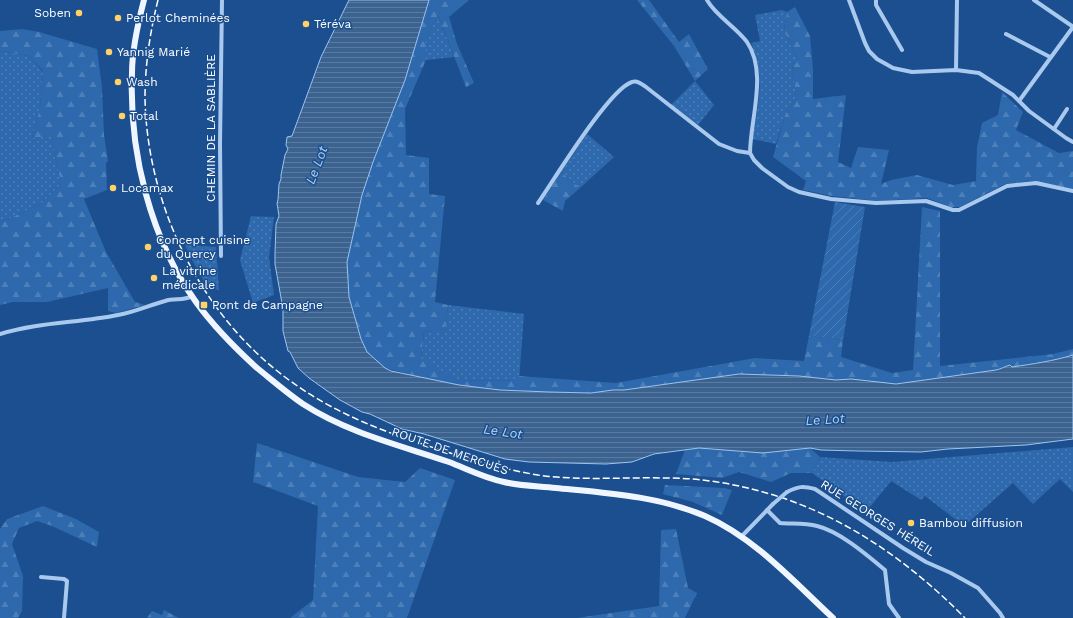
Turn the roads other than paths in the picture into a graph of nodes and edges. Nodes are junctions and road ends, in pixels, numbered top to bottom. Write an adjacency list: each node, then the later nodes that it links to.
1 (144, 0): 21 (main road, ROUTE DE MERCUÈS)
2 (222, 0): 20 (street, CHEMIN DE LA SABLIÈRE)
3 (707, 0): 17 (street)
4 (849, 0): 12 (street)
5 (876, 0): 10 (street)
6 (957, 0): 12 (street)
7 (1034, 0): 8 (street)
8 (1073, 26): 11 (street)
9 (1006, 34): 11 (street)
10 (902, 50)
11 (1050, 58): 13 (street)
12 (956, 70): 13 (street)
13 (1019, 100): 15 (street)
14 (1067, 109): 15 (street)
15 (1054, 129): 16 (street)
16 (1073, 142)
17 (750, 153): 18 (street); 19 (street)
18 (1073, 191)
19 (538, 203)
20 (221, 256)
21 (192, 296): 22 (street); 24 (main road, ROUTE DE MERCUÈS)
22 (0, 334)
23 (768, 510): 24 (street, RUE GEORGES HÉREIL); 28 (street); 29 (street, RUE GEORGES HÉREIL, bridge)
24 (741, 536): 27 (main road, ROUTE DE MERCUÈS)
25 (41, 577): 26 (street)
26 (64, 618)
27 (832, 618)
28 (899, 618)
29 (1003, 618)

